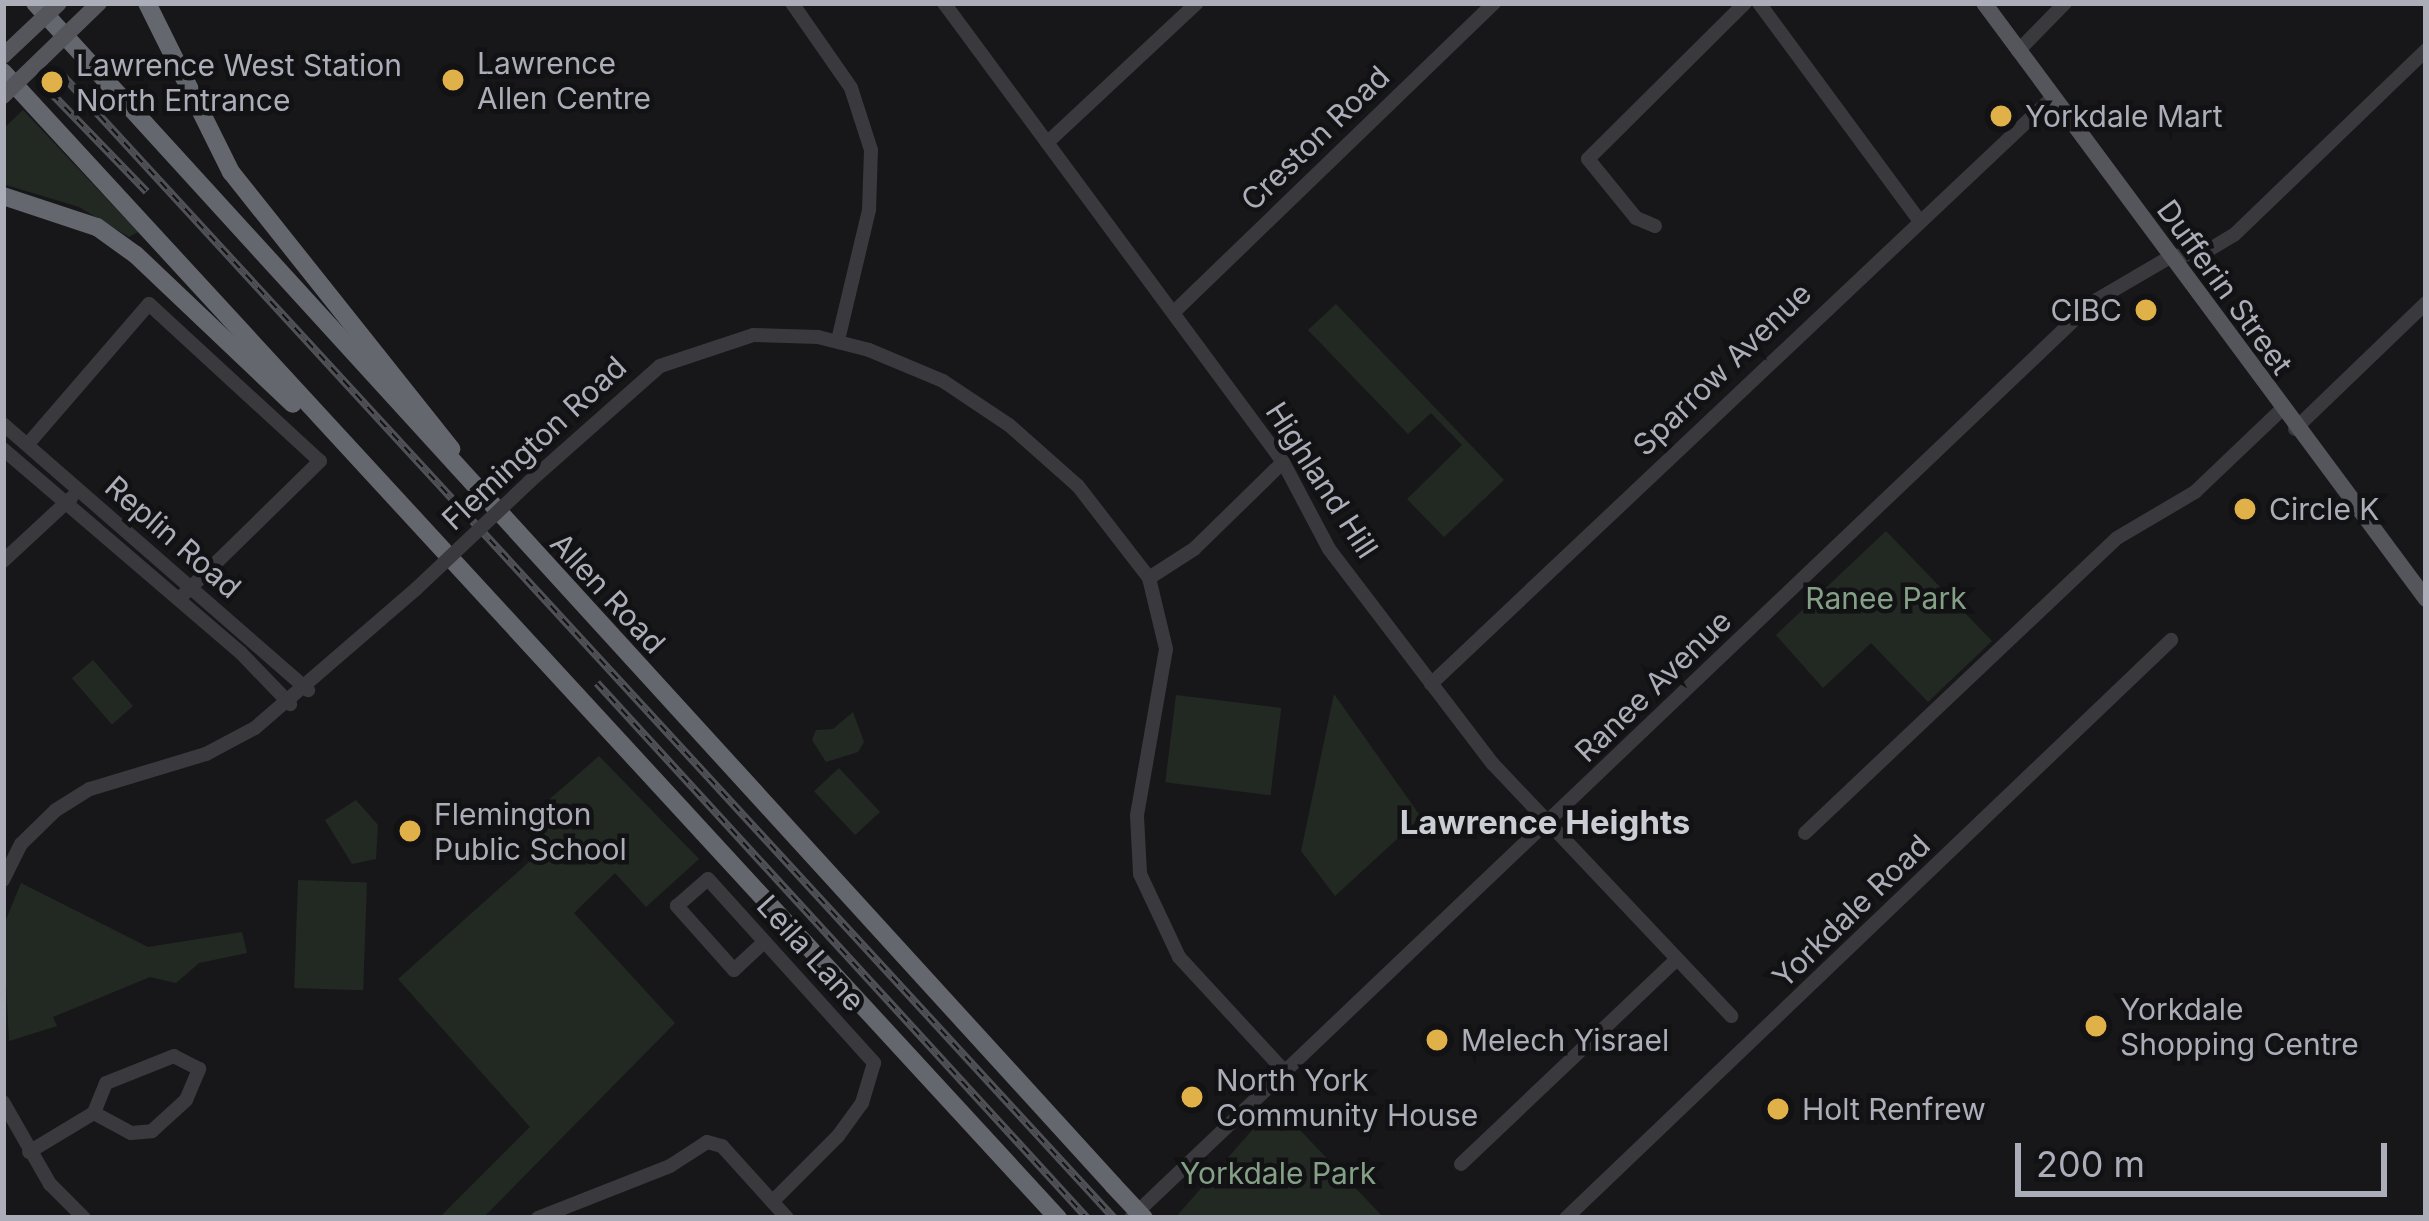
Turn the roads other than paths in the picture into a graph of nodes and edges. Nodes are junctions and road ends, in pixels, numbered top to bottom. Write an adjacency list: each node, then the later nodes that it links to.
1 (35, 3): 33 (highway, Allen Road)
2 (59, 3): 15 (main road, bridge)
3 (99, 3): 17 (main road, bridge)
4 (147, 3): 33 (highway)
5 (792, 3): 26 (street)
6 (944, 3): 19 (street, Highland Hill)
7 (1198, 3): 19 (street)
8 (1494, 3): 25 (street, Creston Road)
9 (1744, 3): 22 (street)
10 (1759, 3): 21 (street)
11 (1984, 3): 13 (main road, Dufferin Street)
12 (2065, 3): 13 (street)
13 (2018, 50): 18 (main road, Dufferin Street)
14 (2426, 50): 23 (street, Ranee Avenue)
15 (3, 56)
16 (3, 72): 36 (highway)
17 (3, 95)
18 (2052, 98): 21 (street, Sparrow Avenue); 23 (main road, Dufferin Street)
19 (1049, 141): 25 (street, Highland Hill)
20 (3, 196): 36 (highway)
21 (1919, 220): 43 (street, Sparrow Avenue)
22 (1655, 226)
23 (2170, 257): 27 (main road, Dufferin Street); 46 (street, Ranee Avenue)
24 (2426, 304): 29 (street)
25 (1174, 312): 32 (street, Highland Hill)
26 (838, 340): 38 (street, Flemington Road); 44 (street, Flemington Road, bridge)
27 (2281, 410): 29 (main road, Dufferin Street); 47 (street)
28 (3, 424): 30 (street, Replin Road)
29 (2295, 429): 41 (main road, Dufferin Street)
30 (28, 444): 34 (street, Replin Road); 39 (street)
31 (3, 449): 35 (street, Replin Road)
32 (1283, 462): 38 (street); 43 (street, Highland Hill)
33 (459, 476): 63 (highway, Allen Road, bridge)
34 (78, 490): 35 (street); 39 (street, Replin Road)
35 (65, 503): 37 (street); 40 (street, Replin Road)
36 (414, 519): 61 (highway)
37 (3, 561)
38 (1149, 578): 52 (street, Flemington Road)
39 (190, 587): 40 (street); 44 (street, Replin Road)
40 (179, 599): 45 (street, Replin Road)
41 (2426, 599)
42 (2171, 640): 64 (street, Yorkdale Road)
43 (1431, 684): 46 (street, Highland Hill)
44 (308, 690): 45 (street, Flemington Road)
45 (290, 704): 48 (street, Flemington Road)
46 (1549, 822): 50 (street, Highland Hill); 52 (street, Ranee Avenue)
47 (1805, 833)
48 (3, 880)
49 (764, 942): 49 (street, Leila Lane); 57 (street, Leila Lane)
50 (1676, 961): 51 (street, Highland Hill); 56 (street)
51 (1731, 1016)
52 (1285, 1072): 62 (street, Ranee Avenue)
53 (3, 1102): 55 (street)
54 (94, 1113): 54 (street); 55 (street)
55 (29, 1152): 58 (street)
56 (1461, 1164)
57 (772, 1202): 59 (street); 60 (street)
58 (84, 1218)
59 (538, 1218)
60 (787, 1218)
61 (1058, 1218)
62 (1131, 1218)
63 (1144, 1218)
64 (1566, 1218)

